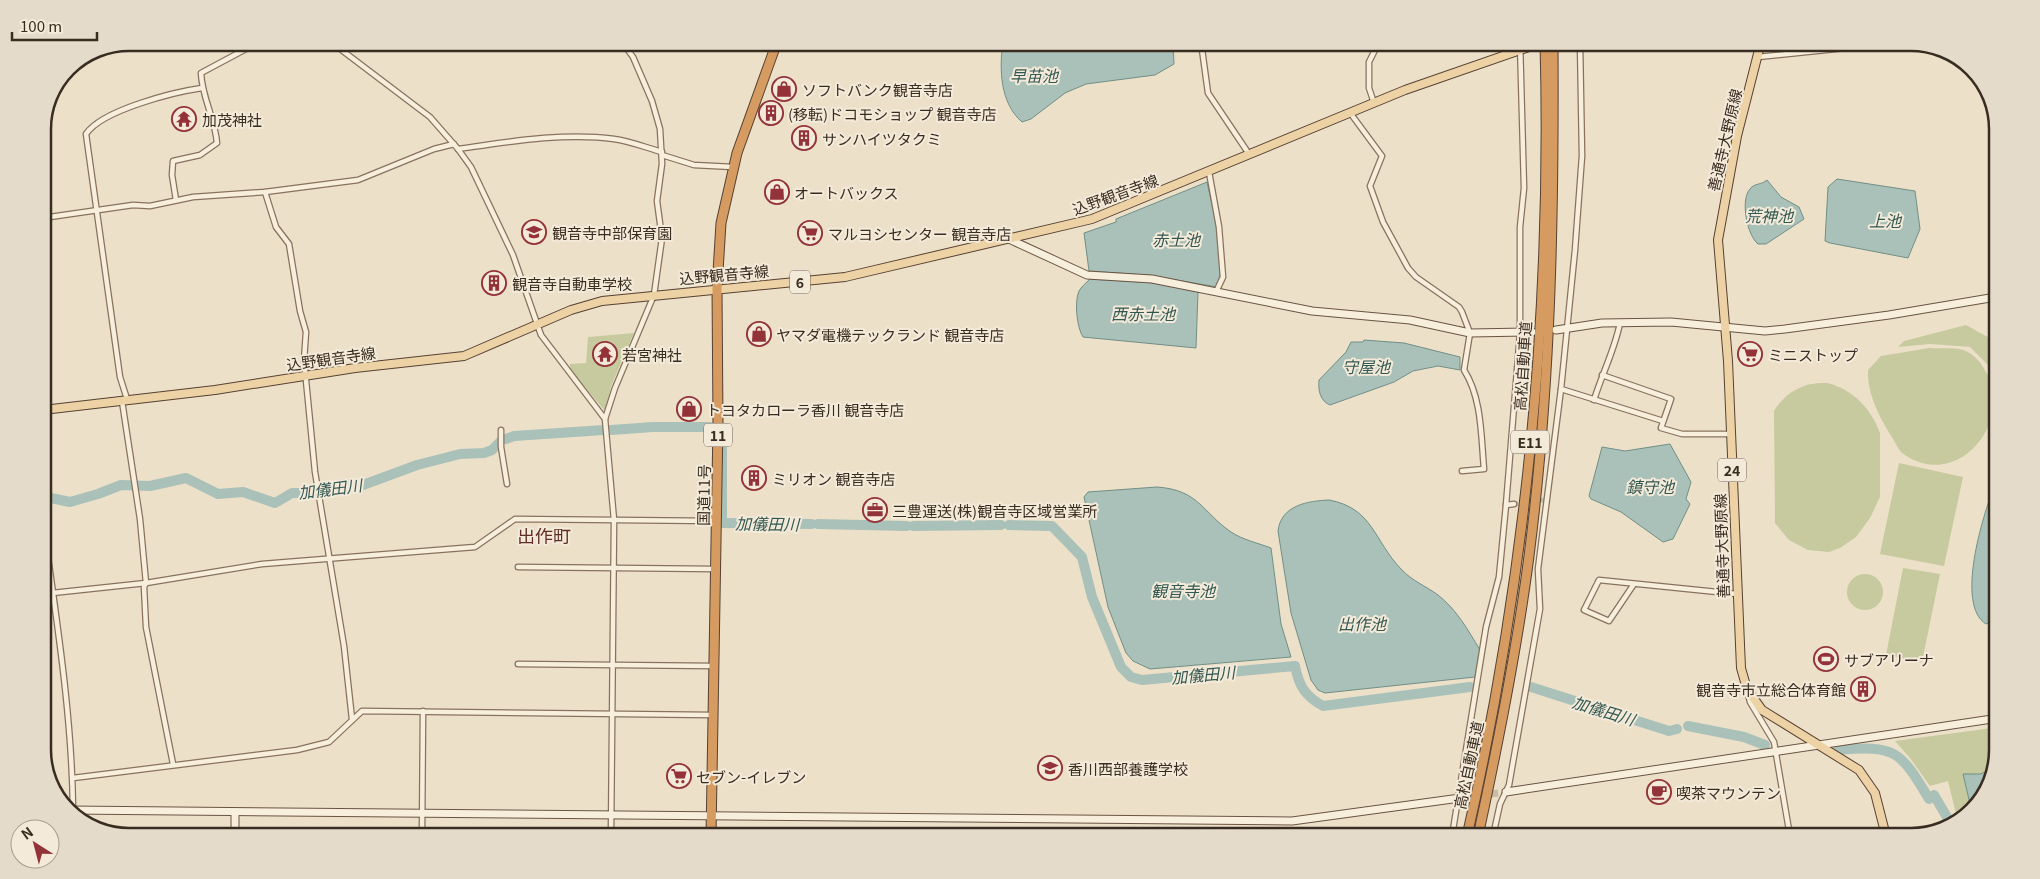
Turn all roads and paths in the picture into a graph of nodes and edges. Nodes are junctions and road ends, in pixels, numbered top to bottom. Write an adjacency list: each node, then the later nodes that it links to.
1 (244, 51): 15 (street)
2 (344, 51): 18 (street)
3 (629, 51): 20 (street)
4 (775, 51): 22 (highway, 国道11号 / 11)
5 (1203, 51): 21 (street)
6 (1374, 51): 16 (street)
7 (1507, 51): 16 (main road, 込野観音寺線 / 6)
8 (1520, 51): 38 (street)
9 (1545, 51): 92 (highway, 高松自動車道 / E11)
10 (1552, 51): 93 (highway, 高松自動車道 / E11)
11 (1580, 51): 37 (street)
12 (1760, 51): 14 (main road, 善通寺大野原線 / 24)
13 (1821, 51): 14 (street)
14 (1758, 58): 35 (main road, 善通寺大野原線 / 24)
15 (202, 88): 25 (street); 26 (street)
16 (1374, 104): 17 (main road, 込野観音寺線 / 6)
17 (1351, 114): 21 (main road, 込野観音寺線 / 6); 40 (street)
18 (454, 144): 19 (street); 24 (street)
19 (458, 150): 20 (street); 34 (street)
20 (662, 153): 22 (street); 31 (street)
21 (1250, 155): 23 (main road, 込野観音寺線 / 6)
22 (733, 168): 29 (highway, 国道11号 / 11)
23 (1209, 172): 28 (main road, 込野観音寺線 / 6); 30 (street)
24 (265, 192): 25 (street); 41 (street)
25 (176, 200): 26 (street)
26 (96, 212): 27 (street); 44 (street)
27 (51, 217)
28 (1011, 240): 29 (main road, 込野観音寺線 / 6); 30 (street)
29 (717, 288): 31 (main road, 込野観音寺線 / 6); 56 (highway, 国道11号 / 11)
30 (1216, 292): 40 (street)
31 (654, 295): 34 (main road, 込野観音寺線 / 6); 47 (street)
32 (1989, 299): 35 (street)
33 (1620, 323): 35 (street); 37 (street); 42 (street)
34 (536, 326): 41 (main road, 込野観音寺線 / 6); 47 (street)
35 (1725, 326): 50 (main road, 善通寺大野原線 / 24)
36 (1556, 330): 37 (street)
37 (1566, 330): 43 (street)
38 (1520, 332): 39 (street); 40 (street); 54 (street)
39 (1532, 332)
40 (1470, 333): 51 (street)
41 (305, 375): 44 (main road, 込野観音寺線 / 6); 57 (street)
42 (1602, 375): 45 (street); 48 (street)
43 (1561, 389): 45 (street); 79 (street)
44 (124, 399): 46 (main road, 込野観音寺線 / 6); 61 (street)
45 (1594, 400): 48 (street)
46 (51, 409)
47 (605, 419): 55 (street)
48 (1663, 421): 50 (street)
49 (501, 430): 52 (street)
50 (1731, 434): 65 (main road, 善通寺大野原線 / 24)
51 (1462, 471)
52 (507, 484)
53 (1514, 504): 54 (street)
54 (1506, 505): 80 (street)
55 (614, 520): 56 (street); 57 (street); 59 (street)
56 (716, 521): 60 (highway, 国道11号 / 11)
57 (330, 560): 61 (street); 73 (street)
58 (518, 567): 59 (street)
59 (613, 569): 60 (street); 67 (street)
60 (716, 569): 68 (highway, 国道11号 / 11)
61 (146, 583): 64 (street); 77 (street)
62 (1634, 584): 62 (street); 65 (street)
63 (51, 585): 64 (street)
64 (52, 593): 78 (street)
65 (1737, 594): 69 (main road, 善通寺大野原線 / 24)
66 (518, 664): 67 (street)
67 (612, 665): 68 (street); 71 (street)
68 (715, 666): 72 (highway, 国道11号 / 11)
69 (1747, 689): 75 (main road, 善通寺大野原線 / 24); 76 (street)
70 (423, 711): 71 (street); 73 (street); 84 (street)
71 (610, 713): 72 (street); 85 (street)
72 (714, 715): 86 (highway, 国道11号 / 11)
73 (352, 719): 77 (street)
74 (1989, 719): 75 (street)
75 (1819, 744): 76 (street); 96 (main road, 善通寺大野原線 / 24)
76 (1777, 751): 79 (street); 95 (street)
77 (174, 764): 78 (street)
78 (73, 778): 81 (street)
79 (1506, 792): 94 (street)
80 (1460, 798): 86 (street); 91 (street)
81 (72, 803)
82 (80, 810): 83 (street)
83 (236, 812): 84 (street); 87 (street)
84 (422, 814): 85 (street); 88 (street)
85 (611, 816): 86 (street); 89 (street)
86 (711, 816): 90 (highway, 国道11号 / 11)
87 (235, 828)
88 (422, 828)
89 (611, 828)
90 (711, 828)
91 (1454, 828)
92 (1469, 828)
93 (1480, 828)
94 (1495, 828)
95 (1789, 828)
96 (1885, 828)

